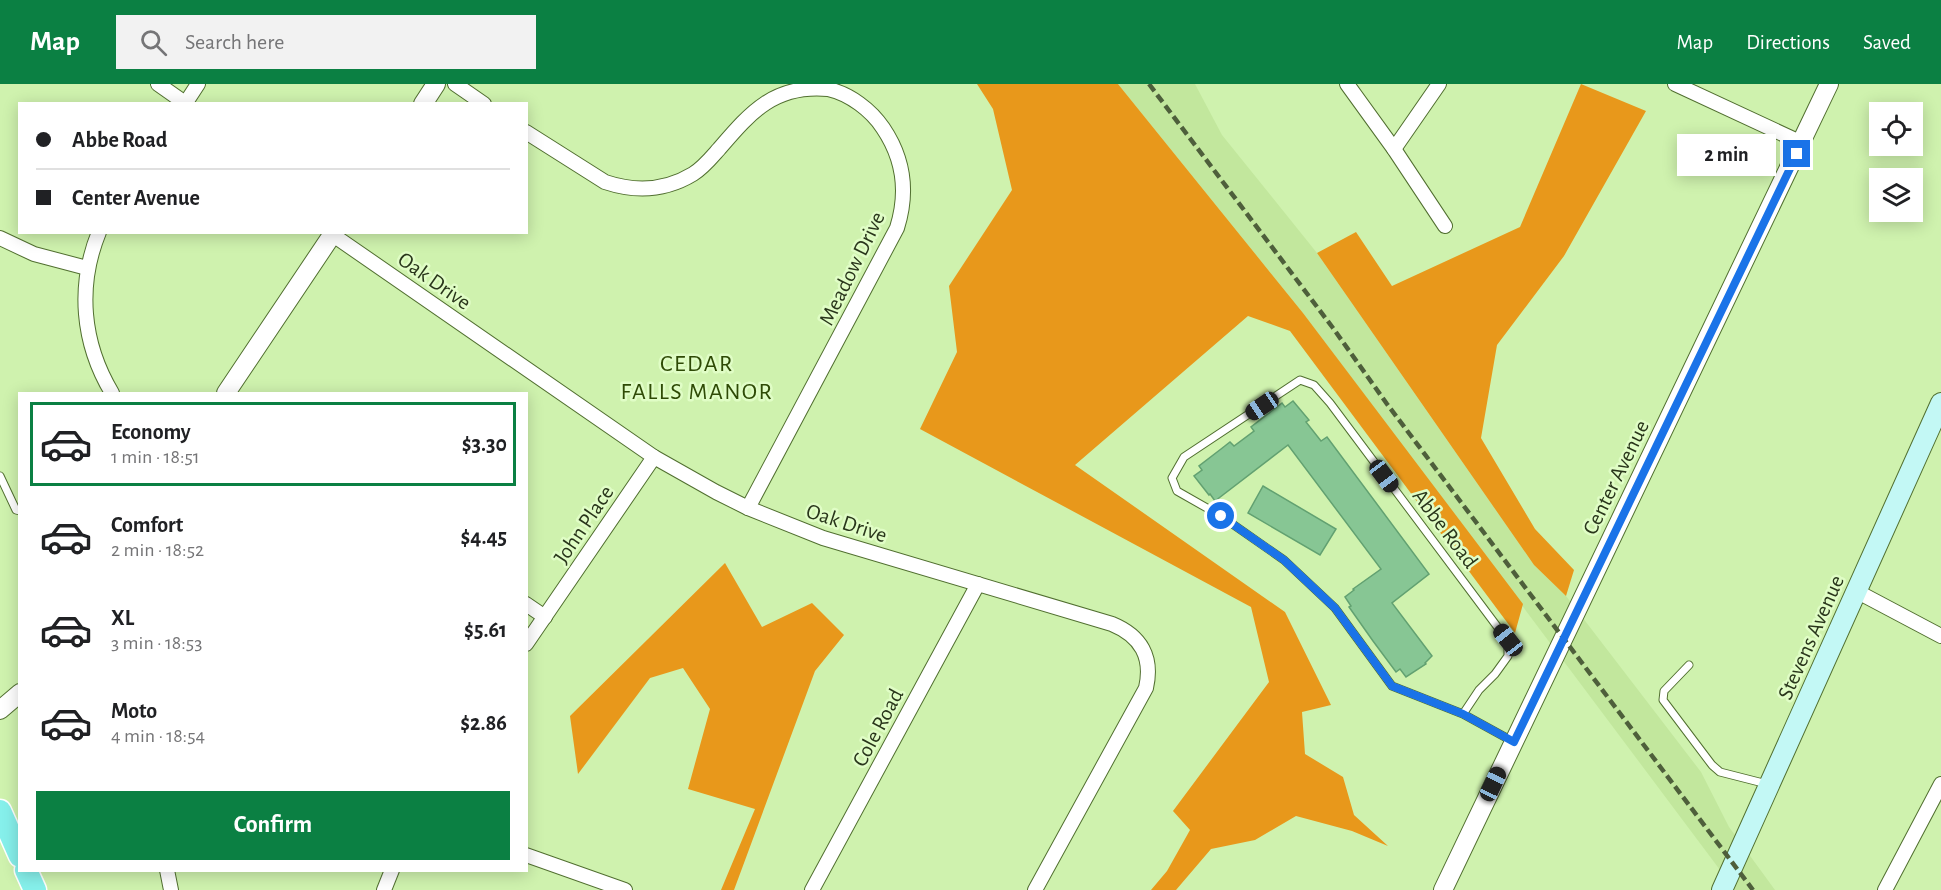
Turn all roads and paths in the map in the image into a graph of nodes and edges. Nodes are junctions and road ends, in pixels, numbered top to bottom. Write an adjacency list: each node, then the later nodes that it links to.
1 (158, 84): 9 (street)
2 (198, 84): 10 (street)
3 (436, 84): 11 (street)
4 (455, 84): 12 (street)
5 (1347, 84): 15 (street)
6 (1439, 84): 15 (street)
7 (1675, 84): 14 (street)
8 (1829, 84): 14 (street, Center Avenue)
9 (184, 102)
10 (186, 102)
11 (424, 102)
12 (481, 102)
13 (528, 133): 26 (street, Meadow Drive)
14 (1802, 143): 38 (street, Center Avenue)
15 (1394, 149): 16 (street)
16 (1445, 226)
17 (98, 234): 20 (street)
18 (334, 234): 22 (street); 24 (street, Oak Drive)
19 (0, 238): 20 (street)
20 (87, 268): 21 (street)
21 (111, 392)
22 (227, 392)
23 (1941, 403): 29 (main road, Stevens Avenue)
24 (654, 457): 26 (street, Oak Drive); 31 (street, John Place)
25 (0, 476): 27 (lane)
26 (748, 507): 28 (street, Oak Drive)
27 (18, 511)
28 (978, 584): 51 (street, Cole Road); 52 (street, Oak Drive)
29 (1857, 591): 32 (street); 39 (main road, Stevens Avenue)
30 (528, 605): 31 (street)
31 (545, 617): 33 (street, John Place)
32 (1941, 636)
33 (528, 641)
34 (1689, 665): 39 (lane)
35 (18, 695): 36 (street)
36 (0, 710)
37 (1463, 714): 37 (lane, Abbe Road); 38 (lane, Abbe Road)
38 (1514, 742): 53 (street, Center Avenue)
39 (1770, 784): 54 (main road, Stevens Avenue)
40 (1941, 784): 55 (street)
41 (0, 811): 42 (main road)
42 (18, 852)
43 (528, 856): 50 (street)
44 (27, 872): 47 (main road)
45 (167, 872): 48 (street)
46 (391, 872): 49 (street)
47 (34, 890)
48 (171, 890)
49 (384, 890)
50 (625, 890)
51 (812, 890)
52 (1035, 890)
53 (1443, 890)
54 (1722, 890)
55 (1885, 890)

